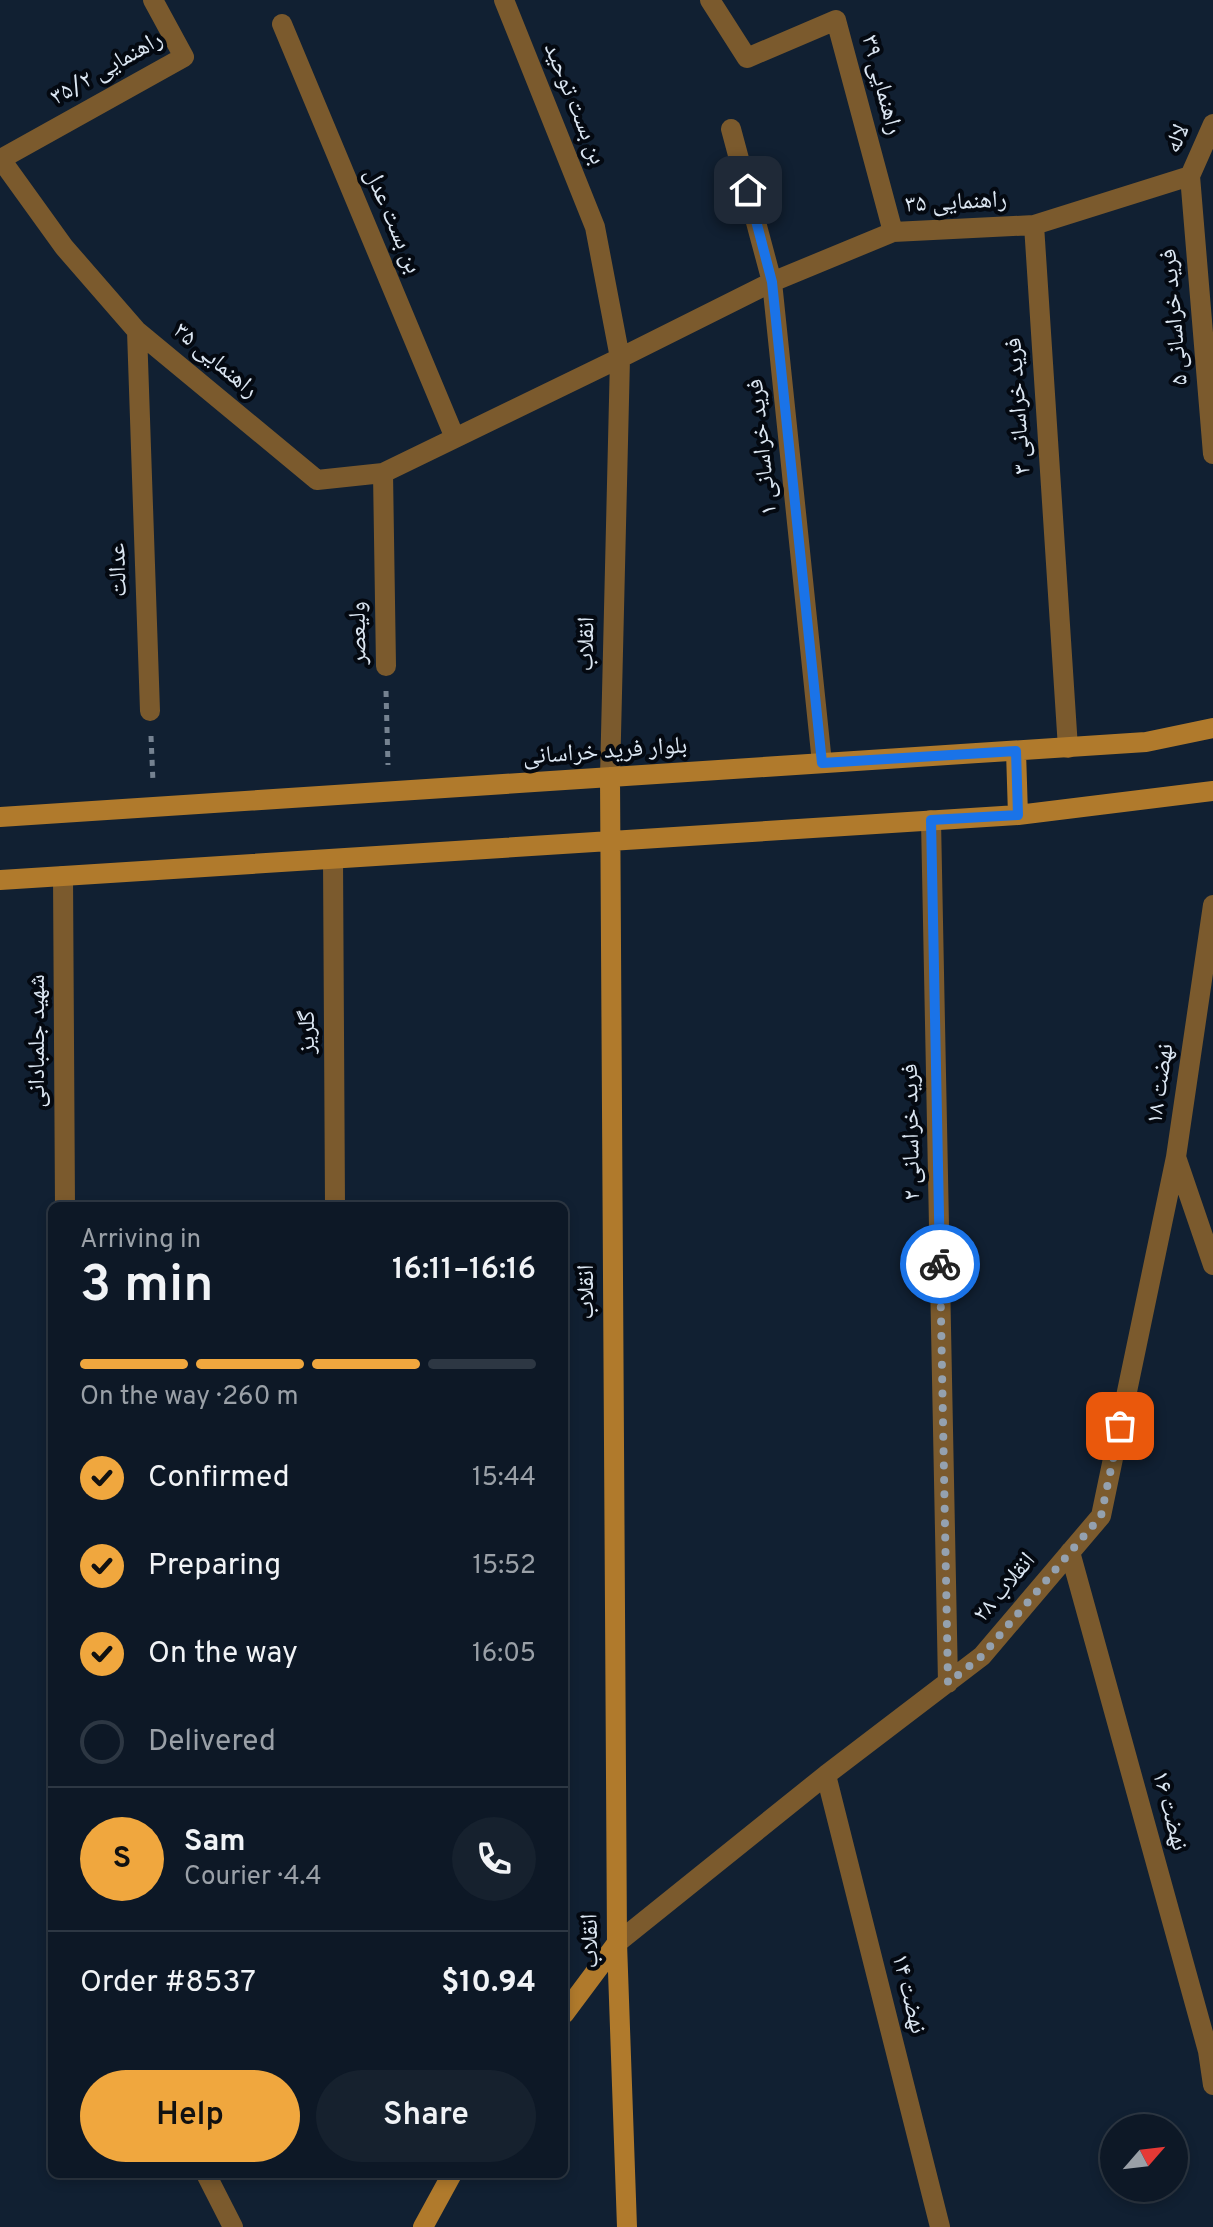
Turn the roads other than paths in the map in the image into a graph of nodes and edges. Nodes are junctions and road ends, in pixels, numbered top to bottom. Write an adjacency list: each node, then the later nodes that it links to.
1 (153, 0): 7 (street, راهنمایی ۳۵/۲)
2 (504, 0): 13 (street, بن بست توحید)
3 (710, 0): 10 (street, راهنمایی ۳۹)
4 (282, 24): 14 (street, بن بست عدل)
5 (1213, 124): 8 (street, لاله)
6 (731, 129): 11 (street, فرید خراسانی ۱)
7 (0, 158): 12 (street, راهنمایی ۳۵)
8 (1190, 176): 9 (street); 15 (street, فرید خراسانی ۵)
9 (1034, 225): 10 (street, راهنمایی ۳۵); 20 (street, فرید خراسانی ۳)
10 (893, 232): 11 (street, راهنمایی ۳۵)
11 (772, 282): 13 (street, راهنمایی ۳۵); 22 (street, فرید خراسانی ۱)
12 (137, 331): 16 (street, راهنمایی ۳۵); 18 (street, عدالت)
13 (620, 358): 14 (street, راهنمایی ۳۵); 23 (street, انقلاب)
14 (455, 438): 16 (street, راهنمایی ۳۵)
15 (1213, 454)
16 (383, 473): 17 (street, ولیعصر)
17 (386, 666)
18 (150, 711)
19 (1213, 728): 20 (street, بلوار فرید خراسانی)
20 (1068, 748): 21 (street, بلوار فرید خراسانی)
21 (1016, 751): 22 (street, بلوار فرید خراسانی); 25 (street)
22 (822, 763): 23 (street, بلوار فرید خراسانی)
23 (610, 777): 26 (street, بلوار فرید خراسانی); 28 (street, انقلاب)
24 (1213, 791): 25 (street)
25 (1018, 815): 27 (street)
26 (0, 817)
27 (931, 820): 28 (street); 38 (street, فرید خراسانی ۲)
28 (611, 841): 29 (street); 40 (street, انقلاب)
29 (333, 859): 30 (street); 35 (street, گلریز)
30 (63, 876): 31 (street); 34 (street, شهید جلمبادانی)
31 (0, 880)
32 (1213, 905): 33 (street, نهضت ۱۸)
33 (1176, 1157): 36 (street, نهضت ۱۸); 37 (street, انقلاب ۲۸)
34 (65, 1202)
35 (335, 1202)
36 (1213, 1265)
37 (1070, 1552): 38 (street, انقلاب ۲۸); 42 (street, نهضت ۱۶)
38 (948, 1683): 39 (street, انقلاب ۲۸)
39 (826, 1775): 40 (street, انقلاب ۲۸); 48 (street, نهضت ۱۴)
40 (617, 1943): 41 (street); 47 (street, انقلاب)
41 (568, 2009)
42 (1213, 2085)
43 (208, 2178): 45 (street)
44 (450, 2178): 46 (street)
45 (233, 2227)
46 (423, 2227)
47 (627, 2227)
48 (940, 2227)

